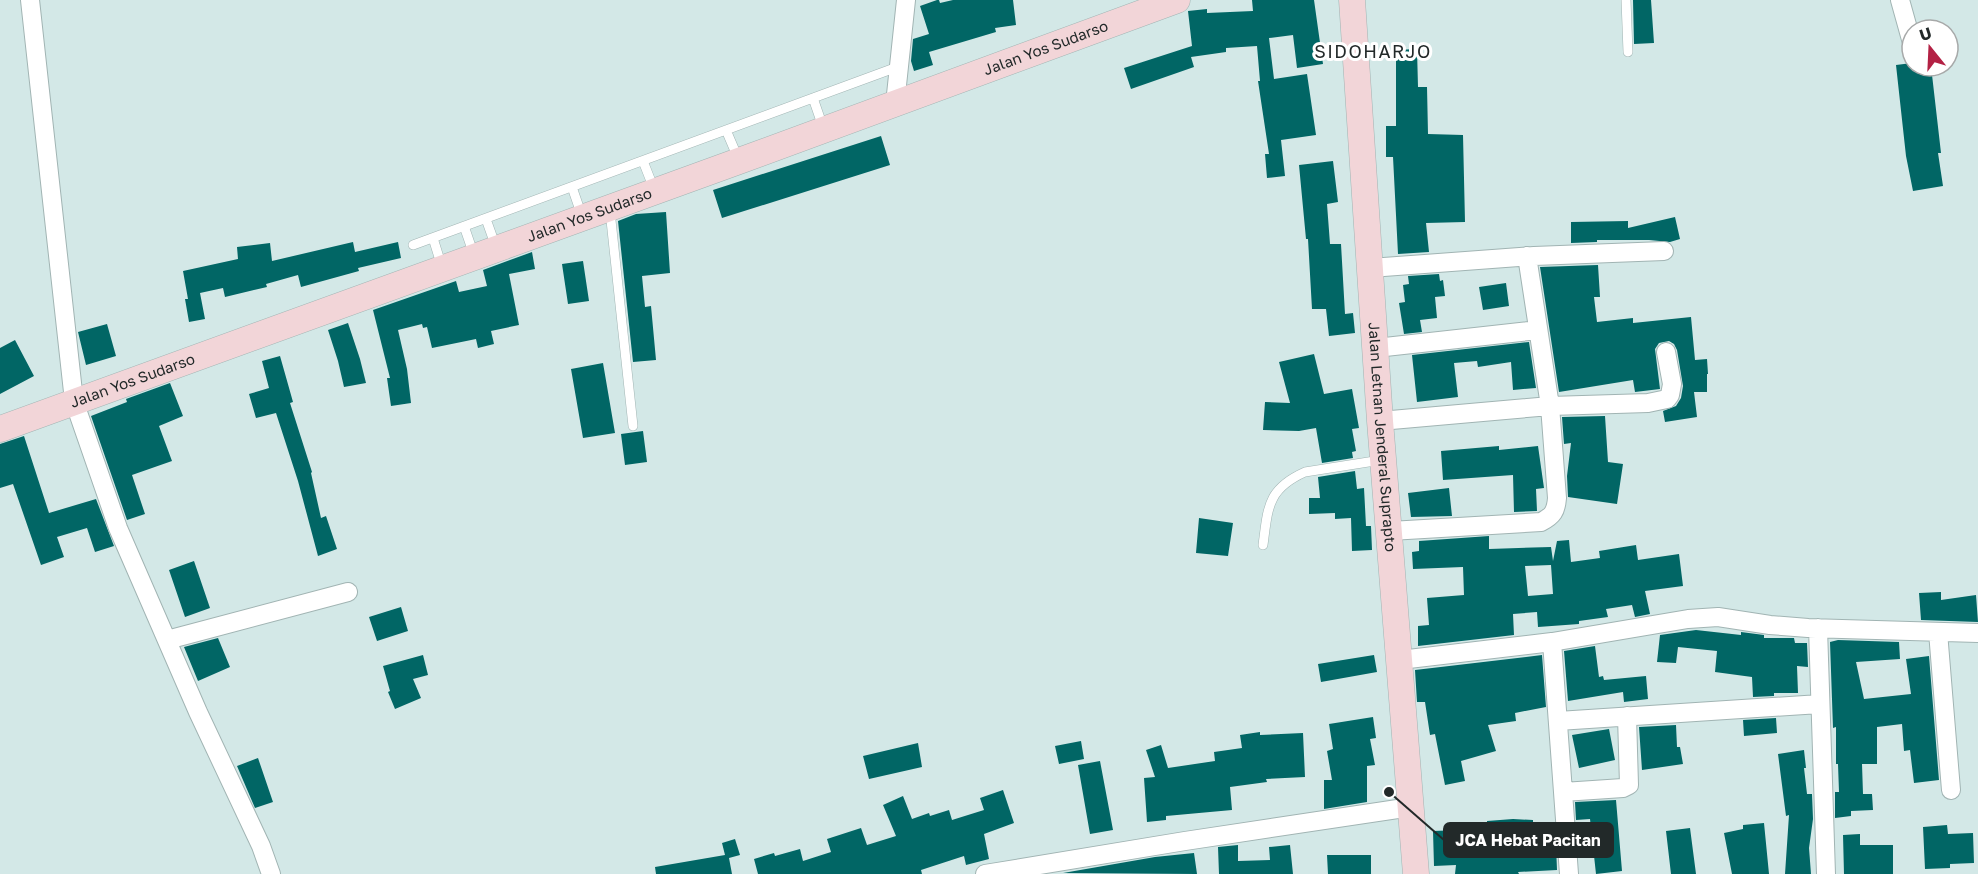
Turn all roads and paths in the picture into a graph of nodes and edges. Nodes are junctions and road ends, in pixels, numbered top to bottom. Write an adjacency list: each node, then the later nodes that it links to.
1 (30, 0): 32 (street)
2 (906, 0): 9 (street)
3 (1177, 0): 11 (main road, Jalan Yos Sudarso)
4 (1352, 0): 27 (main road, Jalan Letnan Jenderal Suprapto)
5 (1626, 0): 8 (lane)
6 (1900, 0): 7 (street)
7 (1905, 18)
8 (1628, 52)
9 (900, 66): 10 (lane); 11 (street)
10 (813, 98): 12 (lane); 13 (lane)
11 (896, 104): 13 (main road, Jalan Yos Sudarso)
12 (726, 130): 14 (lane); 15 (lane)
13 (824, 130): 15 (main road, Jalan Yos Sudarso)
14 (643, 161): 16 (lane); 17 (lane)
15 (739, 161): 17 (main road, Jalan Yos Sudarso)
16 (572, 187): 19 (lane); 20 (lane)
17 (656, 192): 18 (main road, Jalan Yos Sudarso)
18 (610, 208): 19 (main road, Jalan Yos Sudarso); 35 (lane)
19 (583, 218): 25 (main road, Jalan Yos Sudarso)
20 (486, 219): 21 (lane); 25 (lane)
21 (464, 226): 22 (lane); 25 (lane)
22 (434, 238): 23 (lane); 28 (lane)
23 (413, 245)
24 (1664, 251): 26 (street)
25 (486, 253): 28 (main road, Jalan Yos Sudarso)
26 (1527, 256): 27 (street); 29 (street)
27 (1386, 267): 30 (main road, Jalan Letnan Jenderal Suprapto)
28 (443, 268): 32 (main road, Jalan Yos Sudarso)
29 (1538, 330): 30 (street); 33 (street)
30 (1376, 348): 34 (main road, Jalan Letnan Jenderal Suprapto)
31 (1666, 352): 33 (street)
32 (74, 401): 36 (main road, Jalan Yos Sudarso); 44 (street)
33 (1550, 406): 34 (street); 38 (street)
34 (1380, 421): 37 (main road, Jalan Letnan Jenderal Suprapto)
35 (633, 426)
36 (0, 429)
37 (1384, 459): 38 (main road, Jalan Letnan Jenderal Suprapto); 39 (lane)
38 (1390, 531): 46 (main road, Jalan Letnan Jenderal Suprapto)
39 (1263, 546)
40 (348, 592): 44 (street)
41 (1818, 628): 42 (street); 45 (street); 47 (street)
42 (1938, 632): 43 (street); 50 (street)
43 (1978, 633)
44 (167, 640): 54 (street)
45 (1552, 642): 46 (street); 49 (street)
46 (1400, 660): 52 (main road, Jalan Letnan Jenderal Suprapto)
47 (1820, 705): 48 (street); 58 (street)
48 (1627, 716): 49 (street); 51 (street)
49 (1558, 720): 51 (street)
50 (1951, 790)
51 (1563, 792): 57 (street)
52 (1411, 807): 53 (street); 56 (main road, Jalan Letnan Jenderal Suprapto)
53 (1023, 870): 55 (street)
54 (271, 874)
55 (985, 874)
56 (1416, 874)
57 (1569, 874)
58 (1826, 874)

